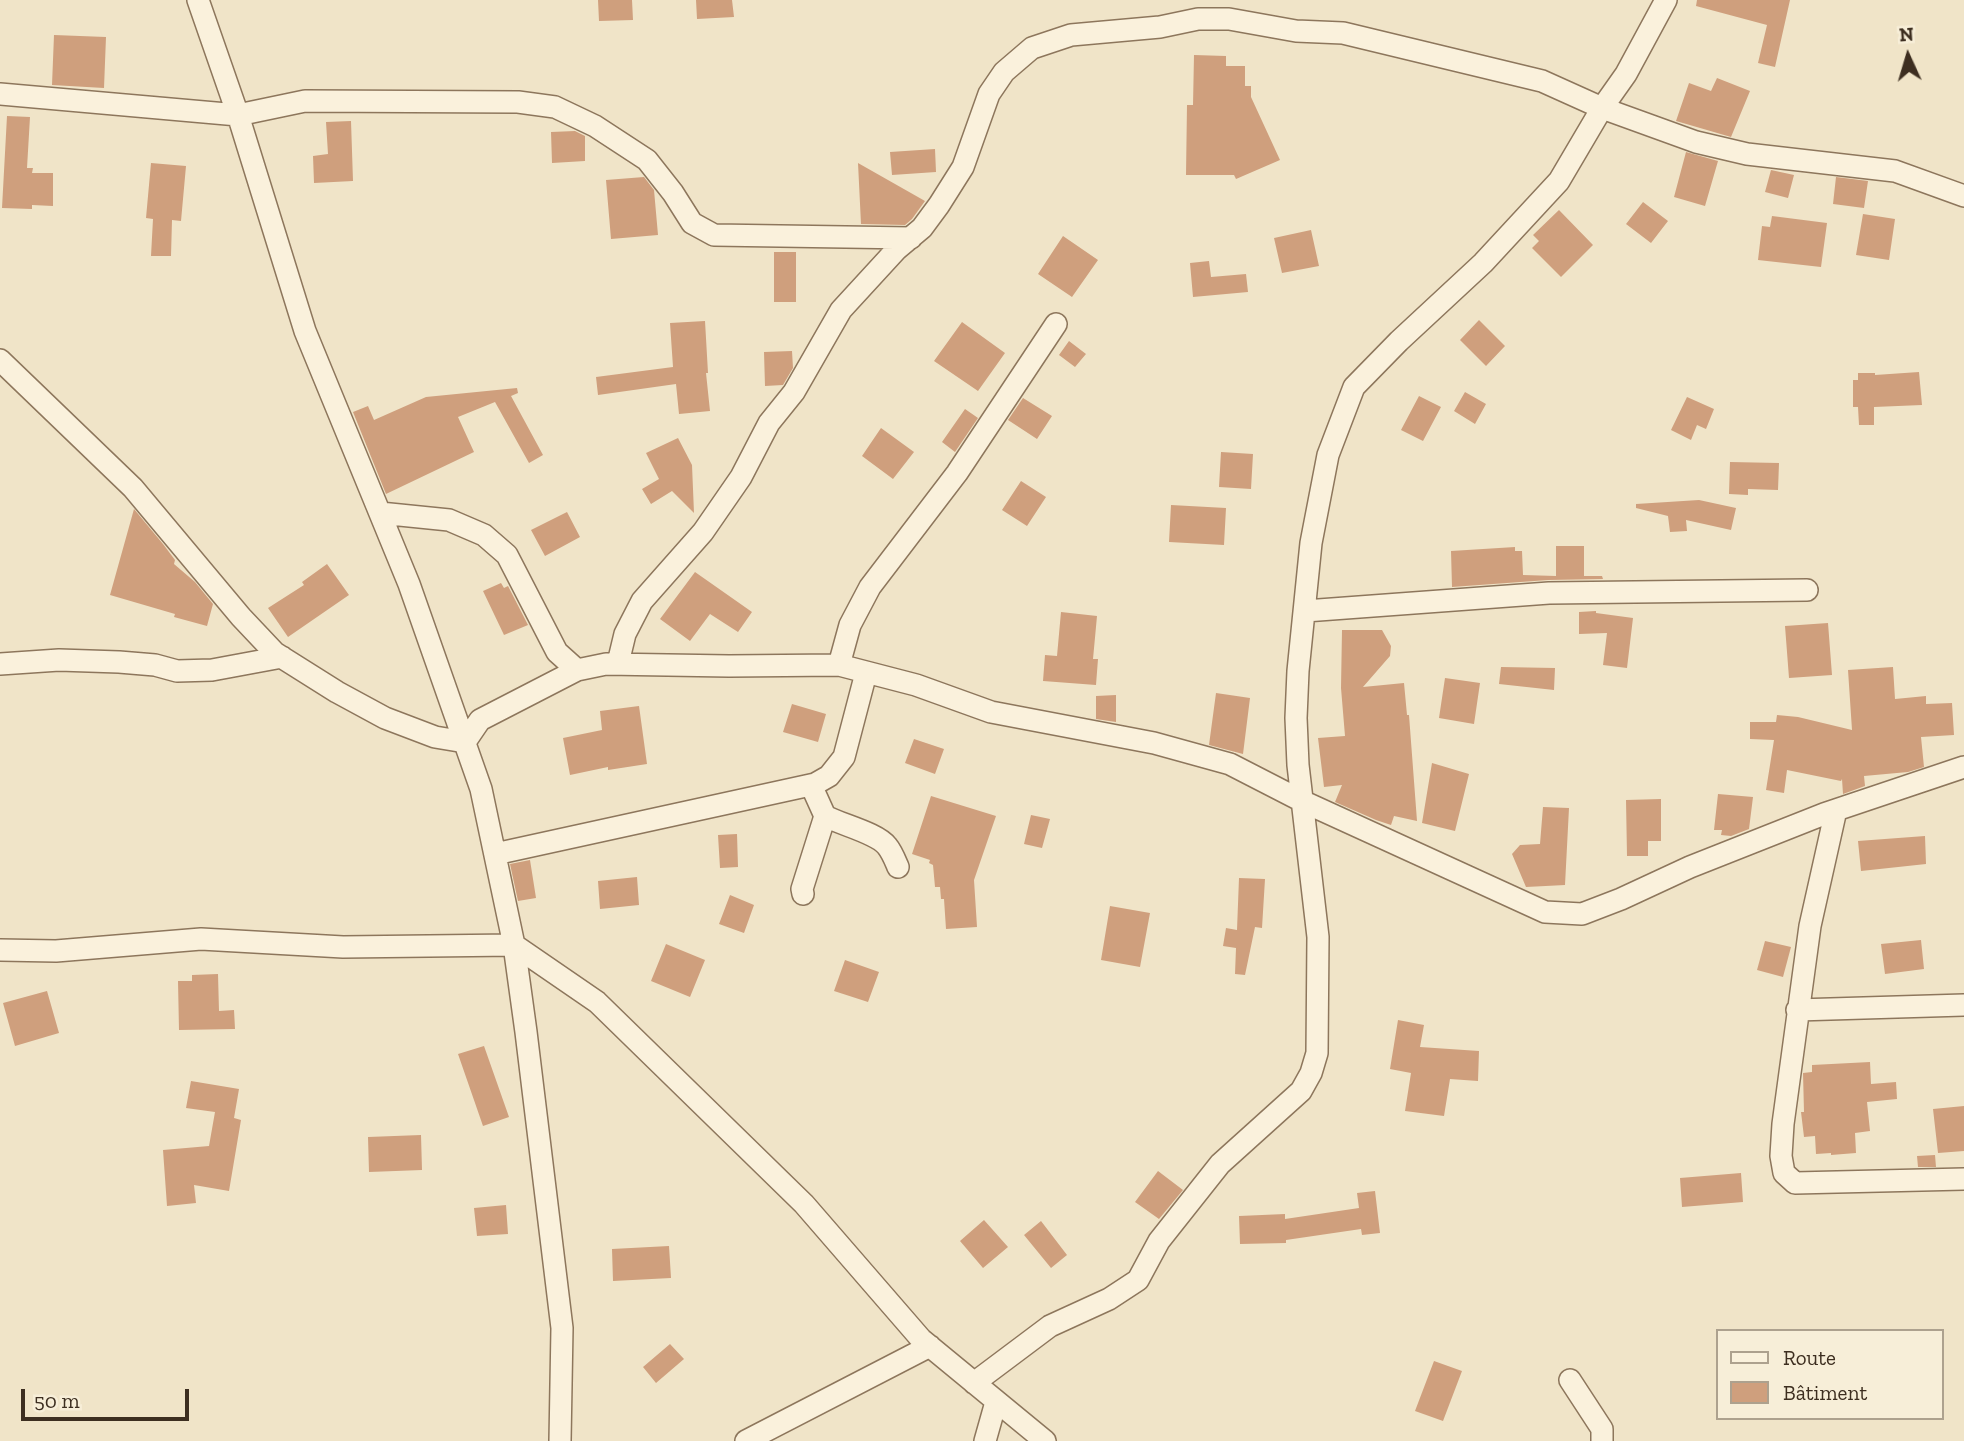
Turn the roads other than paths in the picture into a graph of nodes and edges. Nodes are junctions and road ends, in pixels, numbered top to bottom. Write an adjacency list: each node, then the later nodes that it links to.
1 (198, 0): 6 (street)
2 (1666, 0): 5 (street)
3 (1198, 9): 5 (street); 8 (street)
4 (0, 94): 6 (street)
5 (1602, 108): 7 (street); 13 (street)
6 (238, 115): 8 (street); 11 (street)
7 (1964, 196)
8 (911, 238): 15 (street)
9 (1056, 324): 17 (street)
10 (0, 360): 14 (street)
11 (380, 513): 18 (street); 20 (street)
12 (1807, 590): 13 (street)
13 (1305, 611): 23 (street)
14 (282, 657): 16 (street); 20 (street)
15 (618, 663): 17 (street); 18 (street)
16 (0, 664)
17 (839, 666): 19 (street)
18 (576, 670): 20 (street)
19 (866, 673): 22 (street); 23 (street)
20 (465, 742): 26 (street)
21 (1964, 767): 24 (street)
22 (811, 785): 25 (street); 26 (street)
23 (1302, 801): 24 (street); 36 (street)
24 (1836, 810): 32 (street)
25 (825, 816): 27 (street); 28 (street)
26 (495, 854): 29 (street)
27 (898, 867)
28 (803, 894)
29 (514, 945): 30 (street); 34 (street); 38 (street)
30 (0, 950)
31 (1964, 1005): 32 (street)
32 (1797, 1010): 33 (street)
33 (1964, 1179)
34 (930, 1346): 36 (street); 39 (street)
35 (1570, 1380): 42 (street)
36 (974, 1383): 37 (street)
37 (996, 1402): 40 (street); 41 (street)
38 (560, 1441)
39 (746, 1441)
40 (985, 1441)
41 (1045, 1441)
42 (1602, 1441)

